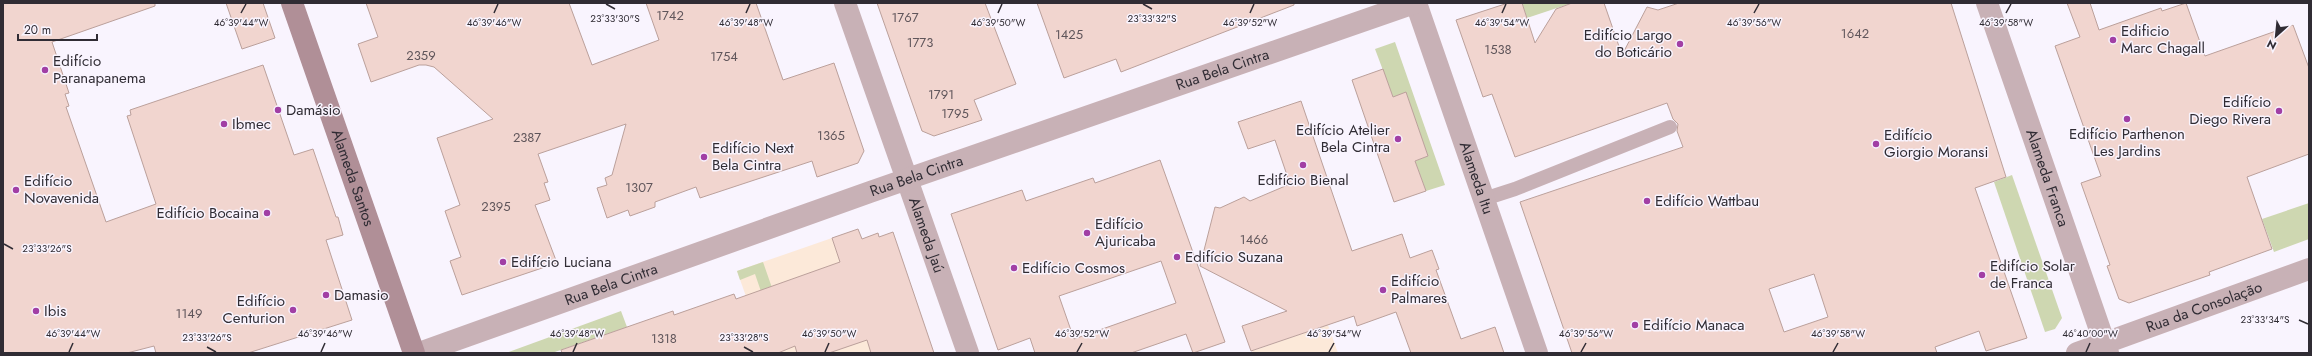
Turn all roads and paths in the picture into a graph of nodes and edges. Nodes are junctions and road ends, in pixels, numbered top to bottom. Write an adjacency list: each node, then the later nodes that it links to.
1 (292, 3): 10 (street, Alameda Santos)
2 (845, 3): 6 (street, Alameda Jaú)
3 (1415, 3): 6 (street, Rua Bela Cintra); 7 (street, Alameda Itu)
4 (1987, 3): 9 (street, Alameda Franca)
5 (1670, 127): 7 (lane)
6 (907, 179): 11 (street, Rua Bela Cintra); 12 (street, Alameda Jaú)
7 (1484, 199): 13 (street, Alameda Itu)
8 (2309, 269): 9 (street, Rua da Consolação)
9 (2106, 348): 14 (street, Rua da Consolação)
10 (414, 353)
11 (419, 353)
12 (968, 353)
13 (1538, 353)
14 (2077, 353)

